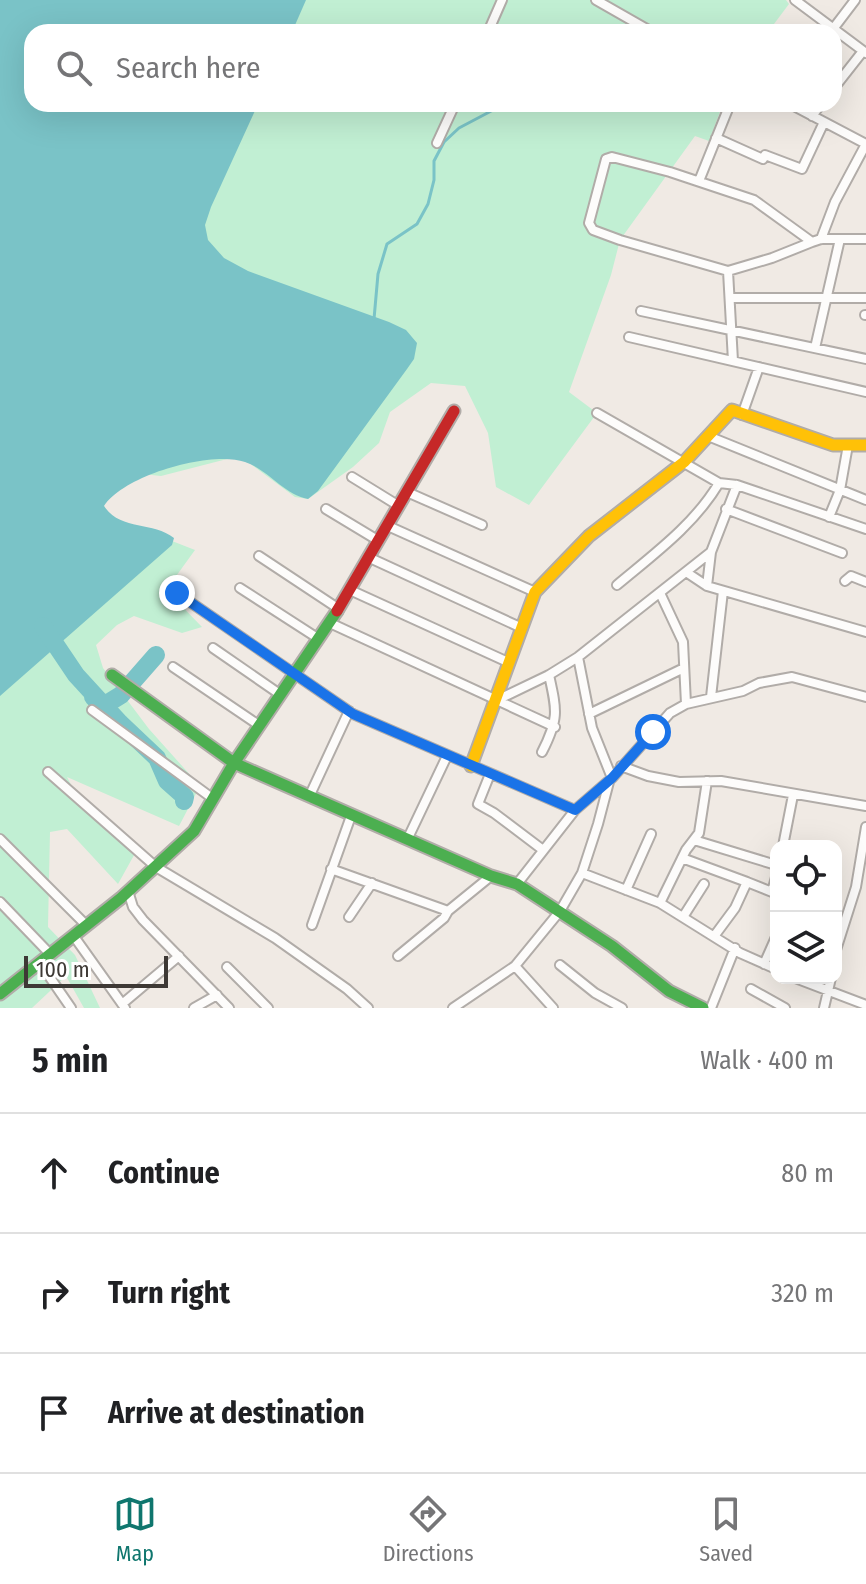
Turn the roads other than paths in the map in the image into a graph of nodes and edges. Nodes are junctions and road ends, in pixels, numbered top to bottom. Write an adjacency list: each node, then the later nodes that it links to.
1 (502, 0): 5 (street)
2 (596, 0): 6 (street)
3 (795, 0): 7 (street)
4 (855, 0): 8 (street)
5 (492, 24)
6 (638, 24)
7 (826, 24)
8 (837, 24)
9 (842, 36): 10 (street)
10 (864, 52): 11 (street)
11 (842, 78)
12 (451, 112): 19 (street)
13 (727, 112): 18 (street)
14 (805, 112): 16 (street)
15 (815, 112): 16 (street)
16 (812, 116): 17 (street)
17 (824, 122): 18 (street); 20 (street)
18 (716, 138): 21 (street)
19 (437, 143)
20 (866, 144): 24 (street)
21 (699, 181): 24 (street); 25 (street)
22 (840, 239): 23 (street); 24 (street); 26 (street)
23 (866, 239)
24 (816, 240): 25 (street)
25 (728, 271): 27 (street)
26 (827, 297): 27 (street); 28 (street); 32 (street)
27 (731, 298): 30 (street)
28 (866, 298)
29 (641, 311): 30 (street)
30 (732, 330): 32 (street); 34 (street)
31 (629, 337): 34 (street)
32 (815, 348): 33 (street)
33 (866, 359)
34 (733, 361): 35 (street)
35 (759, 367): 36 (street); 39 (street)
36 (866, 392)
37 (454, 411): 48 (street)
38 (597, 413): 43 (street)
39 (742, 415): 40 (street); 41 (street)
40 (708, 436): 43 (street); 47 (street)
41 (848, 445): 42 (street); 47 (street)
42 (866, 445)
43 (684, 462): 45 (street); 70 (street)
44 (352, 477): 50 (street)
45 (719, 483): 46 (street); 65 (street)
46 (737, 485): 52 (street); 53 (street)
47 (840, 490): 49 (street); 53 (street)
48 (407, 492): 50 (street); 54 (street)
49 (866, 500)
50 (399, 506): 55 (street)
51 (326, 509): 57 (street)
52 (726, 509): 58 (street); 59 (street)
53 (829, 517): 56 (street)
54 (482, 525)
55 (388, 526): 57 (street); 70 (street)
56 (866, 529)
57 (379, 541): 61 (street)
58 (711, 552): 62 (street); 66 (street)
59 (842, 553)
60 (259, 556): 73 (street)
61 (370, 558): 68 (street); 75 (street)
62 (686, 572): 66 (street); 72 (street)
63 (845, 581): 64 (street)
64 (866, 582)
65 (617, 585)
66 (707, 586): 69 (street)
67 (240, 588): 77 (street)
68 (350, 590): 73 (street); 80 (street)
69 (723, 591): 76 (street); 87 (street)
70 (535, 592): 75 (street)
71 (177, 593): 83 (street)
72 (660, 593): 79 (street); 82 (street)
73 (339, 609): 74 (street)
74 (330, 623): 77 (street); 89 (street)
75 (522, 628): 80 (street)
76 (866, 632)
77 (319, 639): 83 (street)
78 (213, 648): 86 (street)
79 (578, 657): 85 (street); 93 (street)
80 (510, 663): 89 (street)
81 (173, 667): 94 (street)
82 (684, 668): 90 (street); 93 (street)
83 (295, 674): 86 (street); 92 (street)
84 (112, 675): 98 (street)
85 (549, 675): 89 (street); 95 (street)
86 (281, 695): 94 (street)
87 (711, 697): 88 (street); 90 (street)
88 (866, 697)
89 (495, 701): 95 (street); 99 (street)
90 (686, 704): 100 (street)
91 (92, 710): 107 (street)
92 (349, 711): 97 (street); 106 (street)
93 (589, 714): 103 (street)
94 (260, 726): 98 (street)
95 (555, 727): 96 (street)
96 (542, 752)
97 (447, 756): 99 (street); 114 (street)
98 (234, 763): 106 (street); 107 (street)
99 (471, 766): 102 (street)
100 (621, 766): 103 (street); 104 (street)
101 (48, 772): 120 (street)
102 (490, 774): 109 (street); 117 (street)
103 (610, 780): 109 (street); 122 (street)
104 (707, 781): 105 (street); 115 (street)
105 (793, 795): 108 (street); 116 (street)
106 (309, 797): 110 (street)
107 (212, 798): 120 (street)
108 (866, 806)
109 (575, 810): 117 (street)
110 (351, 816): 114 (street); 121 (street)
111 (866, 827): 139 (street)
112 (651, 834): 128 (street)
113 (0, 839): 137 (street)
114 (407, 840): 123 (street)
115 (694, 840): 118 (street); 119 (street)
116 (784, 840)
117 (543, 850): 126 (street)
118 (682, 858): 124 (street); 132 (street)
119 (770, 863)
120 (156, 867): 129 (street); 165 (street)
121 (331, 869): 125 (street); 138 (street)
122 (582, 873): 128 (street); 134 (street)
123 (491, 876): 126 (street); 133 (street)
124 (747, 882): 130 (street); 141 (street)
125 (372, 883): 133 (street); 135 (street)
126 (517, 884): 134 (street)
127 (704, 884): 136 (street)
128 (626, 890): 132 (street)
129 (128, 891): 137 (street); 145 (street)
130 (770, 891)
131 (0, 902): 144 (street)
132 (660, 903): 136 (street)
133 (448, 911): 146 (street)
134 (560, 911): 150 (street); 169 (street)
135 (349, 917)
136 (683, 917): 141 (street)
137 (86, 925): 140 (street)
138 (312, 925)
139 (842, 931)
140 (73, 935): 144 (street); 160 (street)
141 (715, 935): 142 (street)
142 (735, 948): 148 (street); 170 (street)
143 (770, 950): 148 (street)
144 (50, 954): 147 (street)
145 (179, 956): 158 (street); 160 (street)
146 (398, 956)
147 (40, 963): 157 (street); 161 (street)
148 (764, 964): 151 (street)
149 (560, 965): 168 (street)
150 (515, 966): 166 (street); 167 (street)
151 (770, 966)
152 (227, 967): 164 (street)
153 (811, 984): 156 (street)
154 (830, 984): 156 (street)
155 (751, 989): 171 (street)
156 (829, 991): 159 (street); 172 (street)
157 (0, 994)
158 (217, 995): 162 (street); 163 (street)
159 (866, 1005)
160 (123, 1006)
161 (71, 1008)
162 (194, 1008)
163 (229, 1008)
164 (268, 1008)
165 (368, 1008)
166 (453, 1008)
167 (553, 1008)
168 (622, 1008)
169 (703, 1008)
170 (711, 1008)
171 (785, 1008)
172 (824, 1008)

